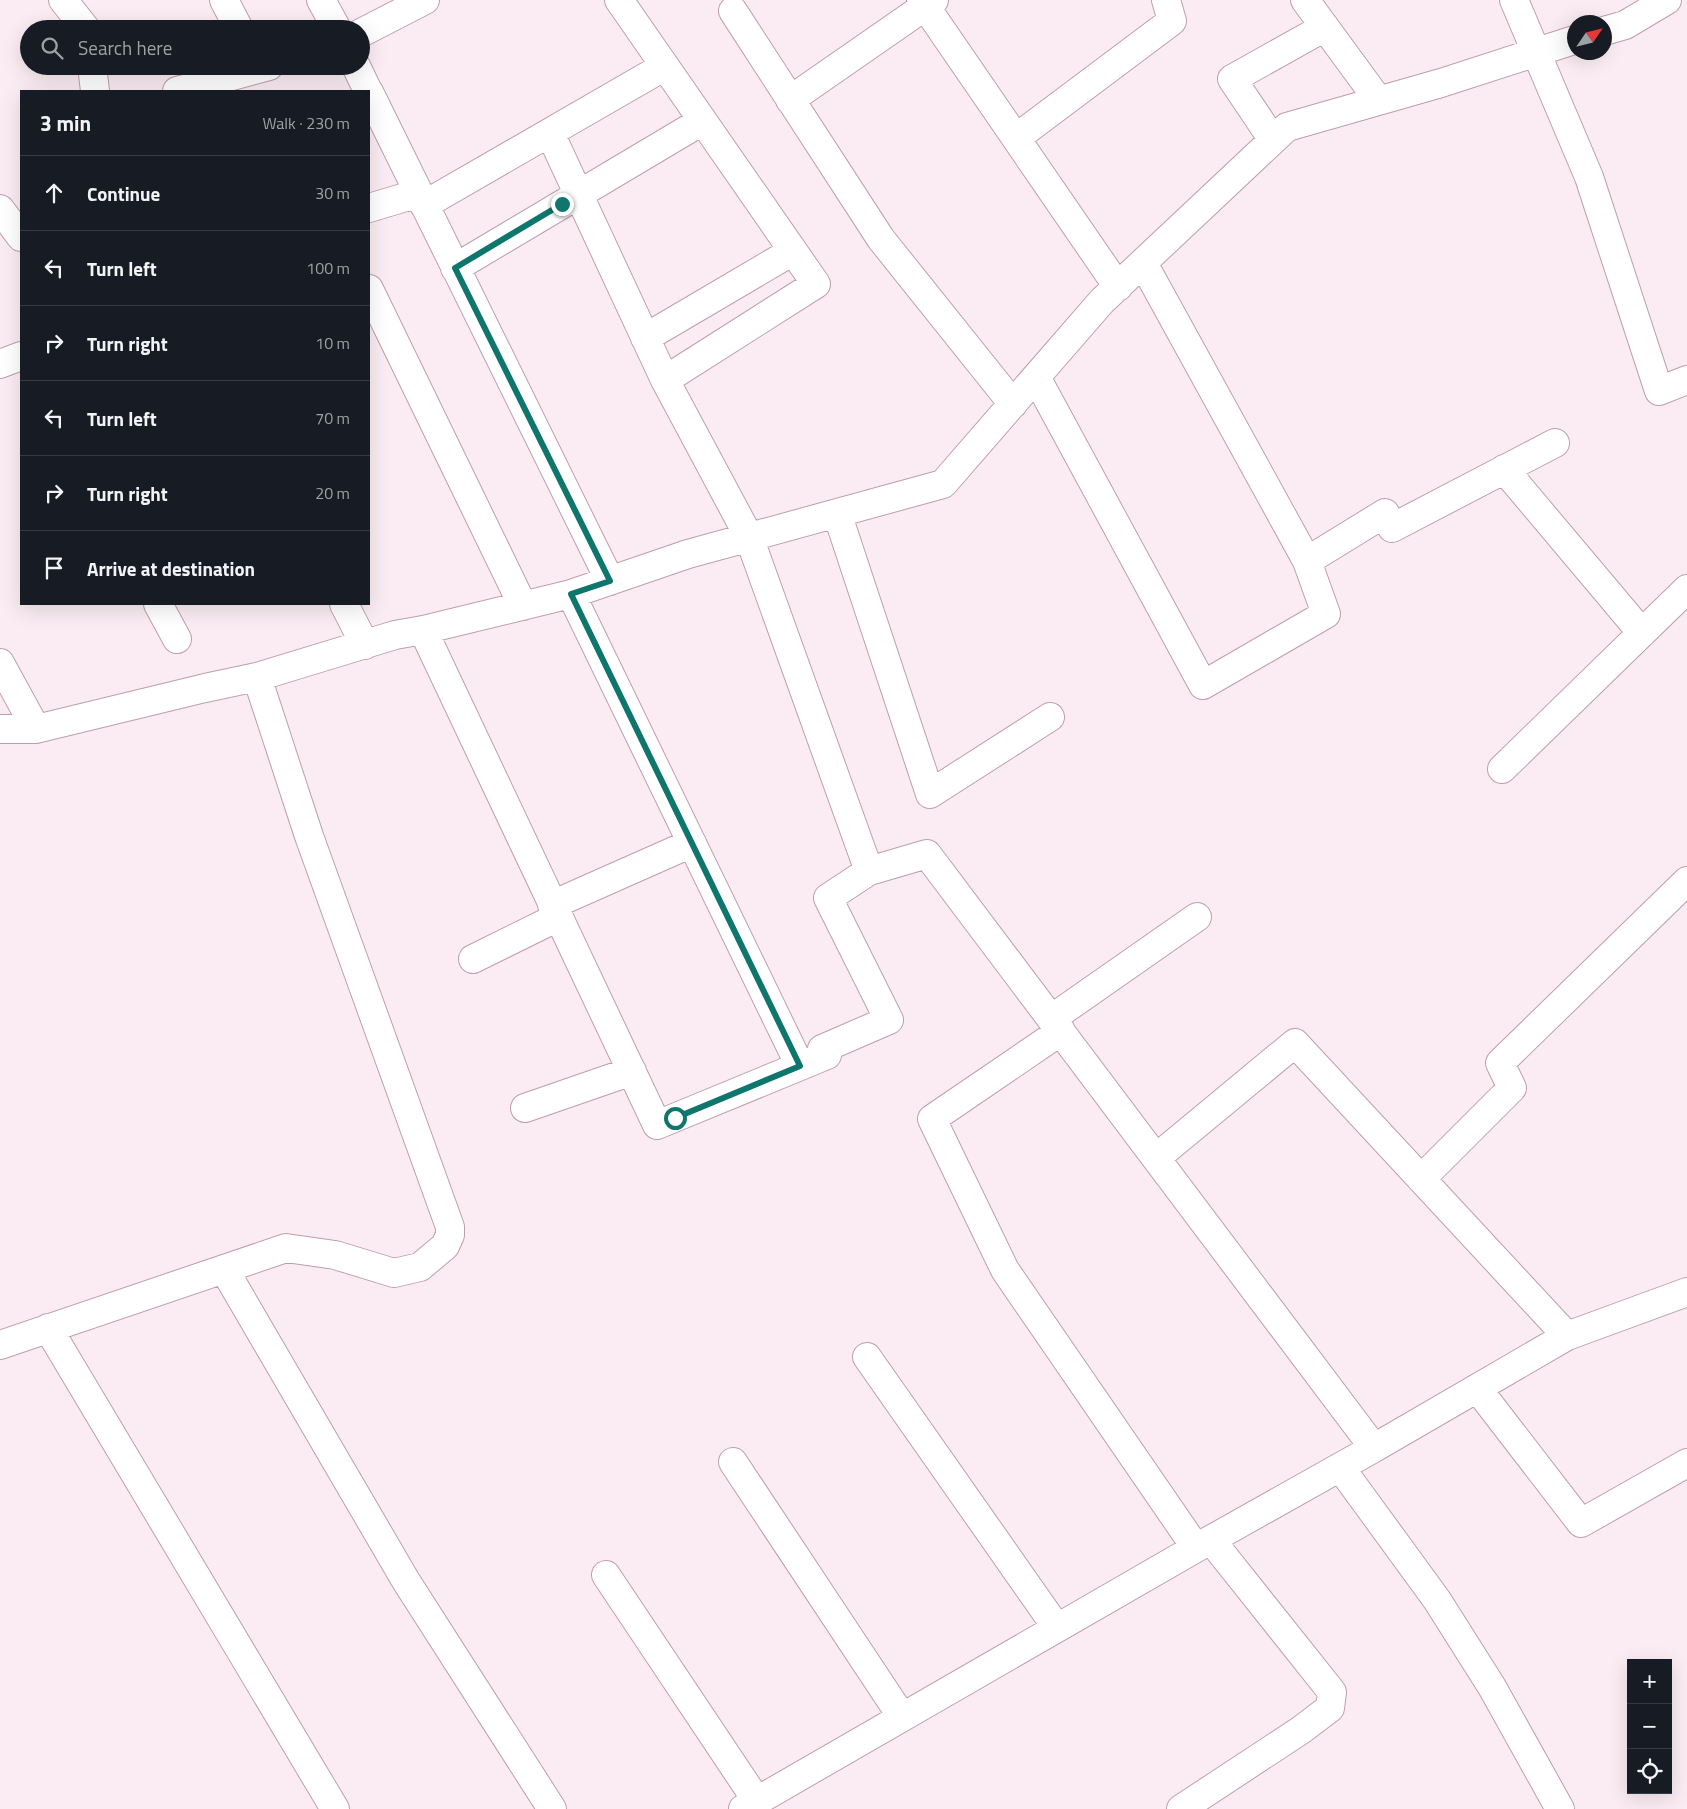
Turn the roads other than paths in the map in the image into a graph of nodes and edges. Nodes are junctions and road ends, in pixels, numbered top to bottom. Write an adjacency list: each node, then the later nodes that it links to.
1 (63, 0): 12 (street)
2 (224, 0): 13 (street)
3 (321, 0): 14 (street)
4 (425, 0): 16 (street)
5 (619, 0): 20 (street)
6 (1166, 0): 32 (street)
7 (1305, 0): 15 (street)
8 (1514, 0): 19 (street)
9 (1668, 0): 17 (street)
10 (927, 2): 28 (street); 32 (street)
11 (732, 11): 28 (street)
12 (79, 20)
13 (234, 20)
14 (332, 20)
15 (1325, 27): 29 (street); 33 (street)
16 (370, 28)
17 (1612, 29)
18 (1567, 42): 19 (street)
19 (1537, 51): 29 (street); 49 (street)
20 (665, 66): 30 (street); 31 (street)
21 (93, 75): 24 (street)
22 (254, 75): 25 (street)
23 (360, 75): 26 (street)
24 (94, 90)
25 (182, 90)
26 (367, 90)
27 (370, 96): 35 (street)
28 (790, 100): 50 (street)
29 (1379, 101): 33 (street)
30 (702, 121): 34 (street); 39 (street)
31 (550, 133): 34 (street); 35 (street)
32 (1016, 138): 42 (street)
33 (1273, 140): 40 (street)
34 (578, 194): 41 (street); 44 (street)
35 (422, 199): 36 (street); 41 (street)
36 (370, 208)
37 (0, 209): 38 (street)
38 (20, 236)
39 (793, 251): 44 (street); 48 (street)
40 (1143, 263): 42 (street); 55 (street)
41 (455, 268): 56 (street)
42 (1118, 287): 47 (street)
43 (370, 291): 61 (street)
44 (645, 338): 48 (street)
45 (20, 356): 46 (street)
46 (0, 364)
47 (1036, 377): 50 (street); 55 (street)
48 (665, 380): 54 (street)
49 (1687, 380)
50 (1013, 404): 53 (street)
51 (1555, 443): 52 (street)
52 (1504, 470): 55 (street); 63 (street)
53 (837, 512): 54 (street); 68 (street)
54 (749, 537): 56 (street); 73 (street)
55 (1307, 561)
56 (610, 581): 58 (street)
57 (1687, 589): 63 (street)
58 (571, 594): 61 (street); 72 (street)
59 (159, 605): 64 (street)
60 (345, 605): 65 (street)
61 (523, 606): 62 (street)
62 (423, 630): 65 (street); 75 (street)
63 (1642, 633): 71 (street)
64 (177, 639)
65 (365, 645): 67 (street)
66 (0, 663): 69 (street)
67 (258, 677): 69 (street); 84 (street)
68 (1050, 718)
69 (36, 728): 70 (street)
70 (0, 729)
71 (1502, 769)
72 (692, 843): 75 (street); 79 (street)
73 (869, 870): 78 (street); 79 (street)
74 (1687, 881): 83 (street)
75 (555, 911): 77 (street); 80 (street)
76 (1197, 917): 78 (street)
77 (473, 959)
78 (1056, 1025): 82 (street); 95 (street)
79 (800, 1066): 80 (street)
80 (632, 1072): 81 (street)
81 (525, 1108)
82 (1156, 1158): 83 (street); 91 (street)
83 (1421, 1179): 87 (street)
84 (224, 1270): 86 (street); 101 (street)
85 (1687, 1292): 87 (street)
86 (48, 1328): 88 (street); 100 (street)
87 (1567, 1336): 90 (street)
88 (0, 1345)
89 (867, 1357): 97 (street)
90 (1477, 1388): 91 (street); 93 (street)
91 (1374, 1448): 94 (street)
92 (733, 1462): 98 (street)
93 (1687, 1463)
94 (1340, 1467): 95 (street); 103 (street)
95 (1203, 1544): 97 (street); 102 (street)
96 (606, 1575): 99 (street)
97 (1057, 1628): 98 (street)
98 (902, 1717): 99 (street)
99 (750, 1805)
100 (335, 1809)
101 (552, 1809)
102 (1181, 1809)
103 (1560, 1809)

